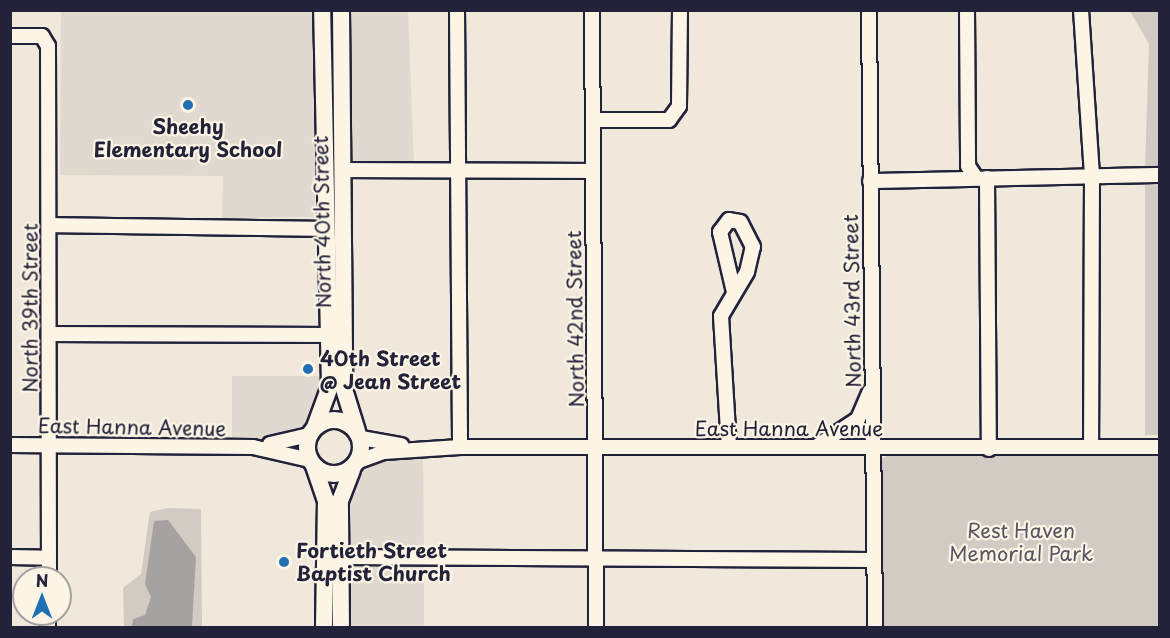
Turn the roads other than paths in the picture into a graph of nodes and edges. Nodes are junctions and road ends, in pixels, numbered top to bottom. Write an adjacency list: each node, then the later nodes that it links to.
1 (322, 10): 19 (main road, North 40th Street)
2 (341, 10): 11 (main road, North 40th Street)
3 (457, 10): 12 (street)
4 (592, 10): 10 (street, North 42nd Street)
5 (680, 10): 10 (street)
6 (869, 10): 17 (street, North 43rd Street)
7 (967, 10): 16 (street)
8 (1081, 10): 15 (street)
9 (10, 36): 18 (street, North 39th Street)
10 (593, 120): 13 (street, North 42nd Street)
11 (342, 170): 12 (street); 20 (main road, North 40th Street)
12 (456, 170): 13 (street); 30 (street)
13 (593, 171): 35 (street, North 42nd Street)
14 (1160, 175): 15 (street)
15 (1092, 176): 16 (street); 32 (street)
16 (981, 178): 17 (street); 38 (street)
17 (870, 180): 24 (street, North 43rd Street)
18 (50, 225): 19 (street); 22 (street, North 39th Street)
19 (325, 229): 20 (main road); 23 (main road, North 40th Street)
20 (343, 273): 26 (main road, North 40th Street)
21 (734, 292): 31 (street)
22 (49, 334): 23 (street); 28 (street, North 39th Street)
23 (327, 335): 25 (main road, North 40th Street)
24 (873, 380): 36 (street); 37 (street, North 43rd Street)
25 (312, 431): 26 (main road); 29 (street, East Hanna Avenue); 39 (main road)
26 (359, 434): 34 (street, East Hanna Avenue); 40 (main road)
27 (10, 445): 28 (street, East Hanna Avenue)
28 (48, 446): 29 (street, East Hanna Avenue); 44 (street, North 39th Street)
29 (253, 447): 39 (street, East Hanna Avenue)
30 (460, 447): 34 (street, East Hanna Avenue); 35 (street, East Hanna Avenue)
31 (729, 447): 35 (street, East Hanna Avenue); 36 (street, East Hanna Avenue)
32 (1091, 447): 33 (street, East Hanna Avenue); 38 (street, East Hanna Avenue)
33 (1160, 447)
34 (418, 448): 40 (street, East Hanna Avenue)
35 (596, 448): 43 (street, North 42nd Street)
36 (812, 448): 37 (street, East Hanna Avenue)
37 (874, 449): 38 (street, East Hanna Avenue); 45 (street, North 43rd Street)
38 (989, 449)
39 (312, 463): 40 (main road); 47 (main road)
40 (355, 465): 42 (main road)
41 (10, 557): 44 (street)
42 (342, 557): 43 (street); 48 (main road)
43 (596, 557): 45 (street); 49 (street, North 42nd Street)
44 (49, 558): 46 (street, North 39th Street)
45 (872, 560): 50 (street, North 43rd Street)
46 (49, 566)
47 (324, 627)
48 (341, 627)
49 (596, 627)
50 (874, 627)

